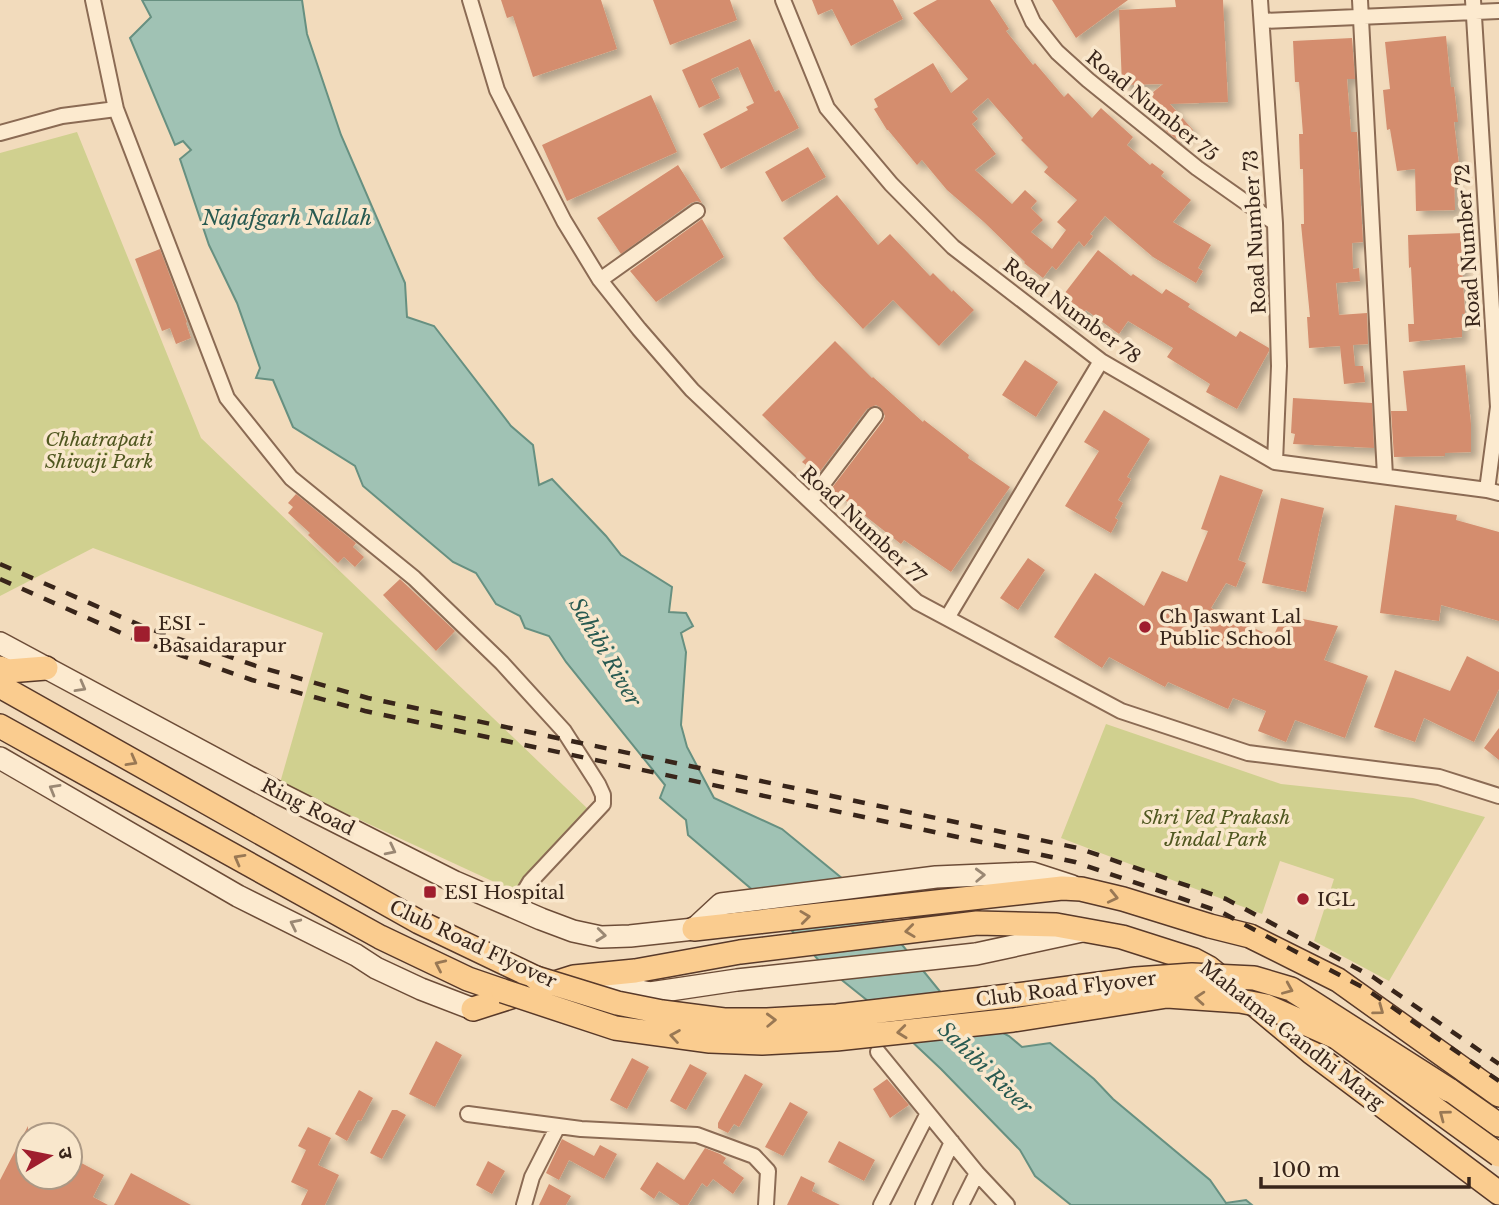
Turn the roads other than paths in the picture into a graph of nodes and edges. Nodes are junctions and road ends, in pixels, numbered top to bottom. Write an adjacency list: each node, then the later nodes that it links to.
1 (93, 0): 11 (street)
2 (470, 0): 15 (street, Road Number 77)
3 (783, 0): 16 (street, Road Number 78)
4 (1023, 0): 14 (street, Road Number 75)
5 (1261, 0): 10 (street, Road Number 73)
6 (1360, 0): 9 (street)
7 (1473, 6): 8 (street); 9 (street); 20 (street, Road Number 72)
8 (1499, 11)
9 (1361, 17): 10 (street); 19 (street)
10 (1262, 21): 14 (street, Road Number 73)
11 (116, 109): 12 (street); 31 (street)
12 (0, 133)
13 (696, 211): 15 (street)
14 (1275, 223): 18 (street, Road Number 73)
15 (600, 280): 21 (street, Road Number 77)
16 (1101, 360): 18 (street, Road Number 78); 22 (street)
17 (874, 415): 21 (street)
18 (1275, 462): 19 (street, Road Number 78)
19 (1385, 476): 20 (street, Road Number 78)
20 (1493, 492)
21 (810, 500): 22 (street, Road Number 77)
22 (947, 618): 29 (street, Road Number 77)
23 (0, 643): 25 (main road, Ring Road)
24 (0, 668): 25 (main road)
25 (46, 668): 31 (main road, Ring Road, one-way to 31)
26 (4, 688): 40 (main road, Club Road Flyover, one-way to 40, bridge)
27 (0, 726): 43 (main road, Club Road Flyover, one-way to 27, bridge)
28 (0, 758): 35 (main road, one-way to 28)
29 (1499, 796)
30 (1081, 889): 32 (main road, one-way to 30); 32 (main road, one-way to 30); 37 (main road, one-way to 37)
31 (515, 907): 32 (main road, Ring Road, one-way to 32)
32 (694, 929)
33 (1084, 930): 34 (main road, Mahatma Gandhi Marg, one-way to 34); 34 (main road); 45 (main road, Mahatma Gandhi Marg)
34 (574, 977): 35 (main road)
35 (473, 1009)
36 (878, 1052): 38 (street)
37 (1499, 1095)
38 (928, 1113): 42 (street); 49 (street)
39 (468, 1114): 41 (street)
40 (1499, 1125)
41 (558, 1126): 47 (street); 48 (street)
42 (952, 1142): 44 (street); 50 (street)
43 (1499, 1155)
44 (977, 1173): 46 (street); 51 (street)
45 (1499, 1193)
46 (1003, 1203)
47 (524, 1205)
48 (766, 1205)
49 (881, 1205)
50 (923, 1205)
51 (961, 1205)

